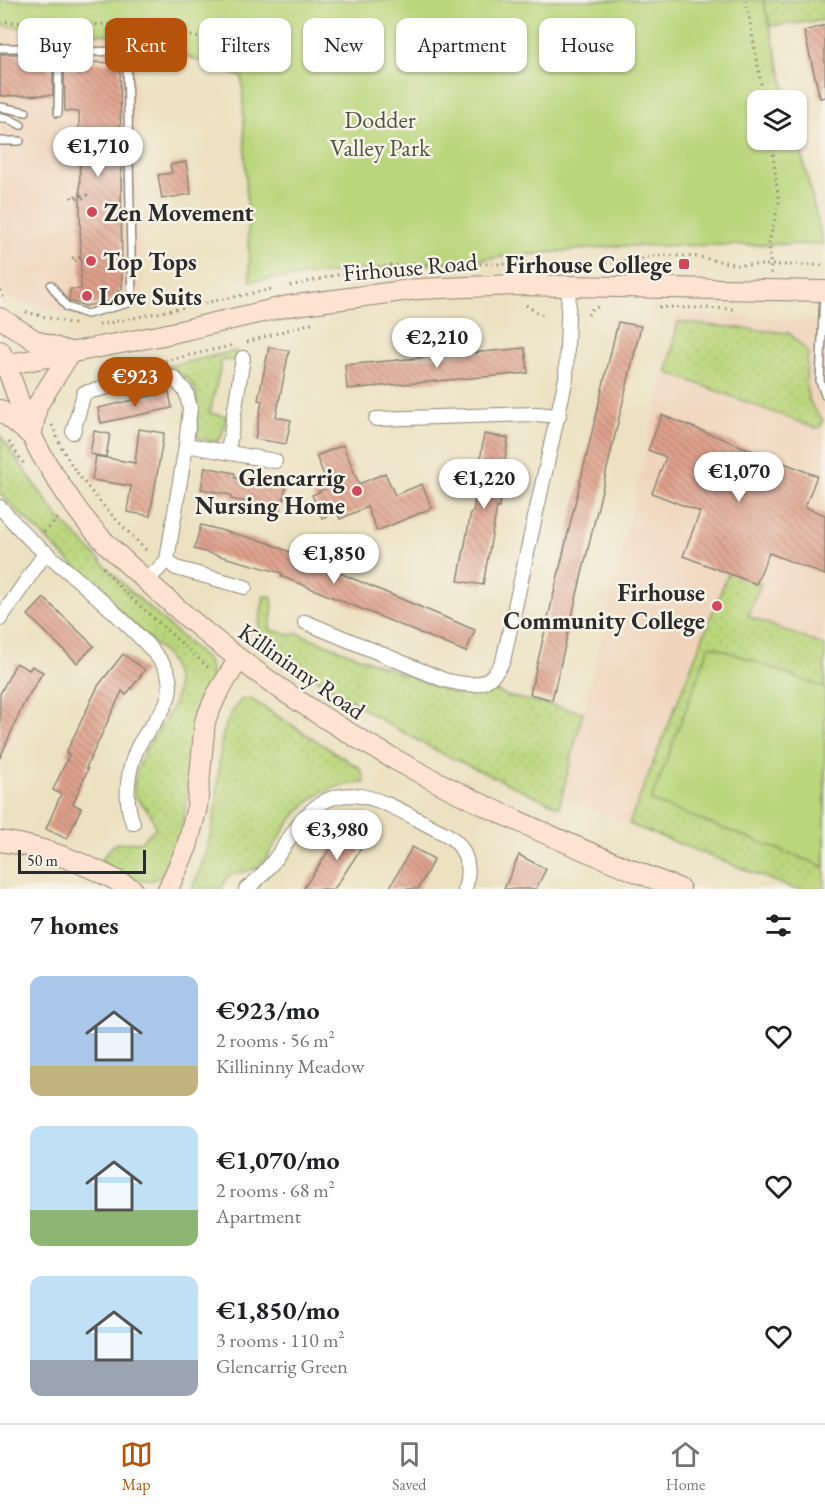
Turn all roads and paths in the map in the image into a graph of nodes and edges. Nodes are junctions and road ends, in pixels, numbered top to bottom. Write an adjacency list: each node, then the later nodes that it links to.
1 (746, 0): 8 (path)
2 (0, 21): 3 (path)
3 (199, 38)
4 (0, 48): 5 (lane)
5 (18, 48)
6 (93, 52): 25 (lane)
7 (59, 72): 11 (lane)
8 (762, 90)
9 (0, 107): 10 (lane)
10 (26, 112)
11 (58, 113)
12 (0, 118): 13 (lane)
13 (21, 125)
14 (0, 141): 15 (lane)
15 (21, 141)
16 (772, 150): 23 (path)
17 (88, 195): 18 (path, bridge)
18 (84, 198)
19 (86, 257): 20 (path, bridge)
20 (92, 259)
21 (634, 260): 23 (path)
22 (825, 265): 23 (path)
23 (770, 266): 24 (path)
24 (771, 273)
25 (51, 285)
26 (569, 286): 27 (main road, Firhouse Road); 32 (main road, Firhouse Road); 38 (street)
27 (824, 291): 36 (lane)
28 (521, 304): 29 (path)
29 (542, 315)
30 (0, 318): 32 (main road)
31 (317, 321): 35 (path)
32 (70, 353): 34 (main road, Firhouse Road); 41 (main road)
33 (243, 358): 43 (street)
34 (2, 360): 41 (main road, Killininny Road)
35 (162, 361)
36 (825, 395)
37 (0, 410): 41 (main road)
38 (559, 416): 39 (street); 55 (street)
39 (376, 419)
40 (73, 432): 42 (street)
41 (31, 435): 52 (main road, Killininny Road)
42 (186, 445): 43 (street); 51 (street)
43 (228, 452): 44 (street)
44 (275, 461)
45 (76, 471): 50 (path)
46 (0, 507): 49 (street)
47 (60, 517): 48 (path)
48 (42, 534)
49 (46, 552): 54 (street); 57 (street)
50 (148, 552)
51 (167, 560): 52 (street); 53 (street)
52 (147, 581): 56 (main road, Killininny Road)
53 (244, 587)
54 (0, 619)
55 (305, 622)
56 (238, 660): 60 (main road); 63 (main road, Killininny Road)
57 (133, 823)
58 (0, 841): 59 (main road)
59 (132, 889)
60 (168, 889)
61 (246, 889): 62 (street)
62 (465, 889)
63 (680, 889)

